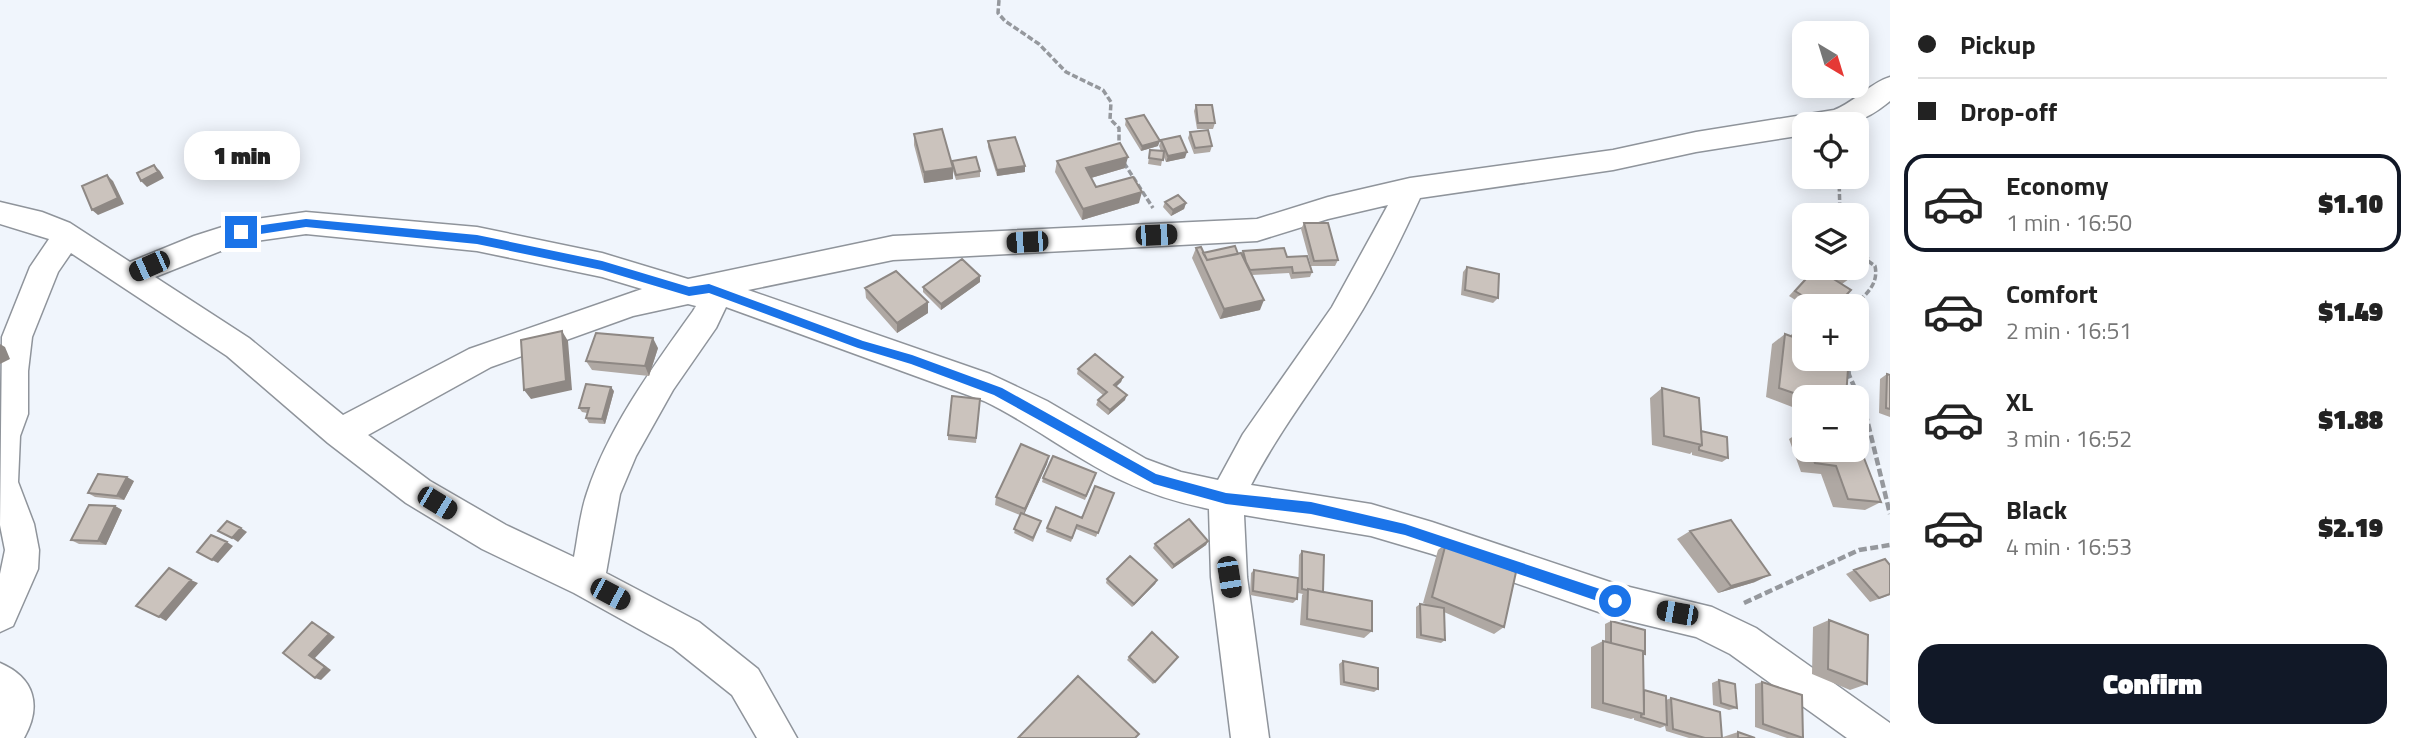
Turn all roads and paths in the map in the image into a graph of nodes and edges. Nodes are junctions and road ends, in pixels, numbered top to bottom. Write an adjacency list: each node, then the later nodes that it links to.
1 (999, 0): 5 (path)
2 (1890, 86): 3 (street)
3 (1858, 112)
4 (1792, 127): 7 (street)
5 (1119, 151)
6 (1123, 161): 9 (path)
7 (1410, 189): 9 (street); 17 (street)
8 (0, 213): 10 (street)
9 (1187, 234): 13 (street)
10 (67, 235): 12 (street); 21 (street)
11 (1869, 262): 14 (path)
12 (129, 275): 13 (street); 16 (street)
13 (699, 290): 16 (street); 17 (street); 20 (street)
14 (1867, 294)
15 (1849, 371): 18 (path)
16 (341, 433): 20 (street)
17 (1226, 499): 22 (street); 27 (street)
18 (1890, 514)
19 (1890, 545): 22 (path)
20 (587, 581): 26 (street)
21 (0, 614)
22 (1701, 620): 24 (street)
23 (0, 682): 25 (street)
24 (1834, 724): 28 (street)
25 (0, 738)
26 (778, 738)
27 (1250, 738)
28 (1879, 738)

